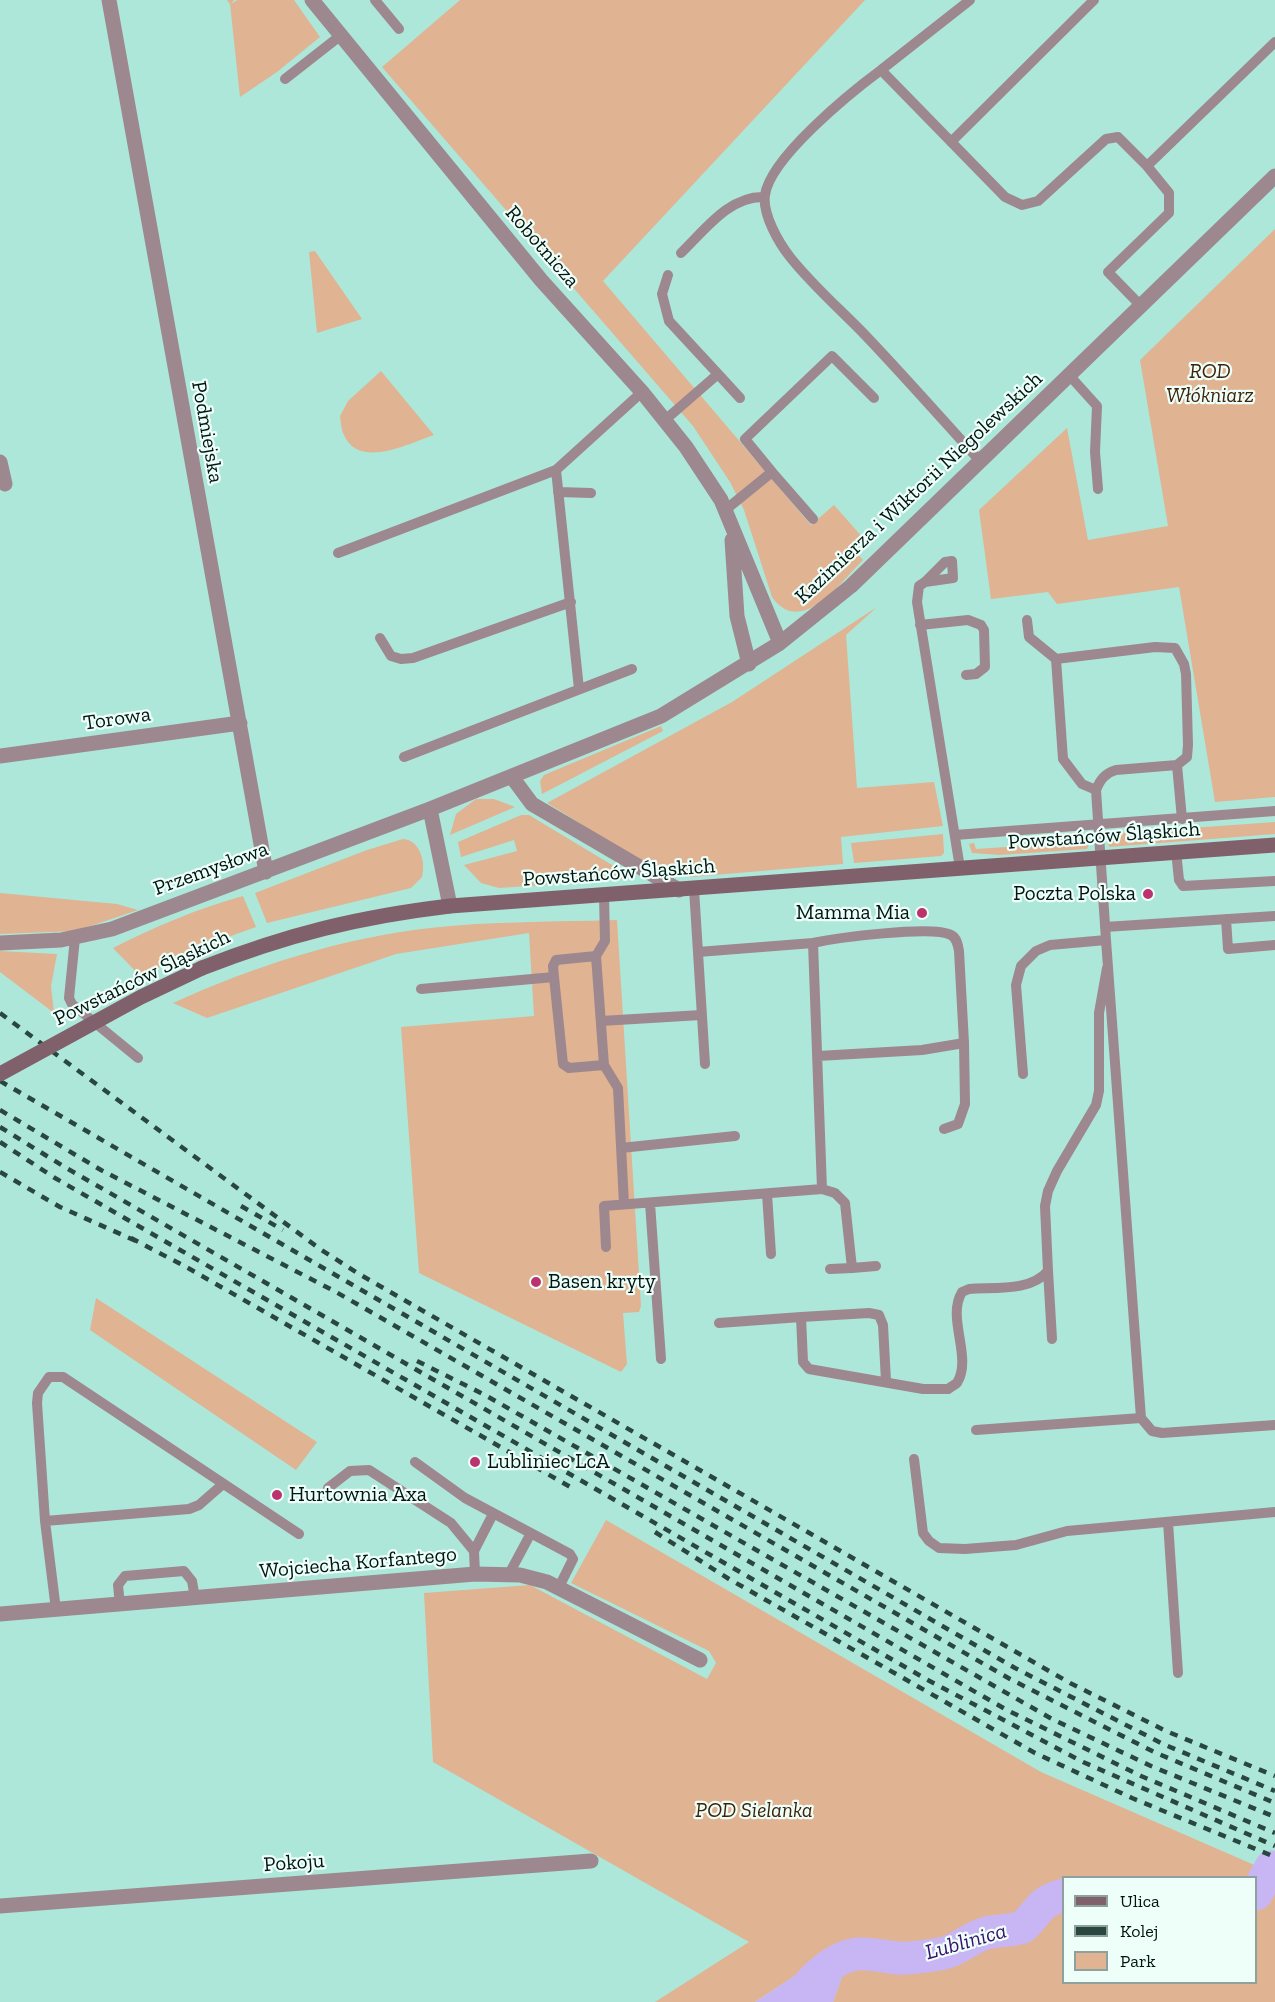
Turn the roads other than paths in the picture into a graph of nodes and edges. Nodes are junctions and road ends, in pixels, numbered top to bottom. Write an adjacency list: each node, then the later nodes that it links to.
1 (109, 0): 47 (street, Podmiejska)
2 (312, 0): 7 (street, Robotnicza)
3 (375, 0): 6 (lane)
4 (970, 0): 9 (lane)
5 (1094, 0): 11 (lane)
6 (399, 29)
7 (340, 36): 10 (lane); 20 (street, Robotnicza)
8 (1275, 42): 12 (lane)
9 (881, 70): 11 (lane); 14 (lane)
10 (285, 79)
11 (951, 142): 12 (lane)
12 (1147, 166): 17 (lane)
13 (1275, 176): 17 (street, Kazimierza i Wiktorii Niegolewskich)
14 (764, 197): 15 (lane); 24 (lane)
15 (681, 253)
16 (668, 275): 18 (lane)
17 (1140, 306): 19 (street, Kazimierza i Wiktorii Niegolewskich)
18 (718, 374): 21 (lane); 23 (lane)
19 (1069, 375): 24 (street, Kazimierza i Wiktorii Niegolewskich); 29 (lane)
20 (642, 392): 23 (street, Robotnicza); 26 (lane)
21 (740, 398)
22 (874, 398): 27 (lane)
23 (665, 420): 32 (street, Robotnicza)
24 (980, 461): 41 (street, Kazimierza i Wiktorii Niegolewskich)
25 (0, 462): 28 (street)
26 (556, 470): 30 (lane); 35 (lane)
27 (772, 472): 32 (lane); 33 (lane)
28 (5, 484)
29 (1098, 489)
30 (558, 492): 31 (lane); 37 (lane)
31 (591, 493)
32 (724, 511): 34 (street, Robotnicza)
33 (813, 519)
34 (730, 528): 41 (street, Robotnicza); 43 (street, Robotnicza)
35 (339, 553)
36 (925, 582): 39 (lane)
37 (571, 602): 40 (lane); 46 (lane)
38 (1027, 621): 42 (lane)
39 (920, 624): 45 (lane); 57 (lane)
40 (380, 638)
41 (780, 644): 43 (street, Kazimierza i Wiktorii Niegolewskich)
42 (1056, 659): 50 (lane); 52 (lane)
43 (749, 664): 51 (street, Kazimierza i Wiktorii Niegolewskich)
44 (632, 669): 46 (lane)
45 (966, 675)
46 (579, 689): 49 (lane)
47 (240, 723): 48 (street, Torowa); 62 (street, Podmiejska)
48 (0, 756)
49 (404, 757)
50 (1177, 765): 52 (lane); 55 (lane)
51 (512, 777): 53 (street, Kazimierza i Wiktorii Niegolewskich); 64 (street)
52 (1096, 790): 56 (lane)
53 (430, 809): 62 (street, Przemysłowa); 66 (street)
54 (1275, 811): 55 (lane)
55 (1182, 819): 56 (lane)
56 (1098, 825): 57 (lane); 60 (lane)
57 (955, 835): 61 (lane)
58 (1275, 845): 59 (main road, Powstańców Śląskich)
59 (1176, 852): 60 (main road, Powstańców Śląskich); 63 (lane)
60 (1100, 856): 61 (main road, Powstańców Śląskich); 69 (lane)
61 (960, 868): 64 (main road, Powstańców Śląskich)
62 (266, 872): 70 (street, Przemysłowa)
63 (1275, 881)
64 (686, 890): 65 (main road, Powstańców Śląskich); 75 (lane)
65 (604, 895): 66 (main road, Powstańców Śląskich); 76 (lane)
66 (450, 906): 87 (main road, Powstańców Śląskich, bridge)
67 (1275, 916): 68 (lane)
68 (1226, 919): 69 (lane); 74 (lane)
69 (1105, 927): 71 (lane)
70 (75, 938): 72 (street, Przemysłowa); 84 (lane)
71 (1106, 940): 77 (lane); 88 (lane)
72 (0, 943)
73 (813, 943): 75 (lane); 82 (lane); 83 (lane)
74 (1275, 945)
75 (698, 952): 80 (lane)
76 (596, 956): 78 (lane); 81 (lane)
77 (1107, 968): 101 (lane); 107 (lane)
78 (554, 977): 79 (lane); 86 (lane)
79 (421, 988)
80 (701, 1015): 81 (lane); 85 (lane)
81 (601, 1021): 86 (lane)
82 (964, 1043): 83 (lane); 89 (lane)
83 (818, 1056): 92 (lane)
84 (138, 1058)
85 (705, 1064)
86 (604, 1065): 91 (lane)
87 (0, 1074)
88 (1023, 1074)
89 (944, 1129)
90 (735, 1136): 91 (lane)
91 (621, 1148): 95 (lane)
92 (822, 1189): 93 (lane); 99 (lane)
93 (768, 1194): 94 (lane); 97 (lane)
94 (650, 1203): 95 (lane); 105 (lane)
95 (624, 1204): 96 (lane)
96 (606, 1247)
97 (771, 1254)
98 (876, 1266): 99 (lane)
99 (852, 1268): 100 (lane)
100 (830, 1269)
101 (1048, 1271): 104 (lane); 106 (lane)
102 (801, 1317): 103 (lane); 106 (lane); 106 (lane)
103 (719, 1323)
104 (1052, 1339)
105 (661, 1359)
106 (886, 1381)
107 (1142, 1418): 108 (lane); 109 (lane)
108 (1275, 1425)
109 (976, 1430)
110 (914, 1459): 117 (lane)
111 (415, 1462): 115 (lane)
112 (223, 1484): 116 (lane); 116 (lane); 119 (lane)
113 (328, 1488): 120 (lane)
114 (1275, 1512): 117 (lane)
115 (493, 1514): 118 (lane); 120 (lane)
116 (45, 1521): 126 (lane)
117 (1168, 1522): 129 (lane)
118 (531, 1533): 122 (lane); 123 (lane)
119 (299, 1534)
120 (474, 1551): 121 (lane)
121 (476, 1574): 122 (street, Wojciecha Korfantego); 124 (street, Wojciecha Korfantego)
122 (508, 1574): 123 (street, Wojciecha Korfantego)
123 (559, 1587): 128 (street, Wojciecha Korfantego)
124 (195, 1598): 125 (street, Wojciecha Korfantego); 125 (lane)
125 (120, 1605): 126 (street, Wojciecha Korfantego)
126 (56, 1610): 127 (street, Wojciecha Korfantego)
127 (0, 1614)
128 (700, 1660)
129 (1178, 1674)
130 (591, 1861): 131 (street, Pokoju)
131 (0, 1906)

